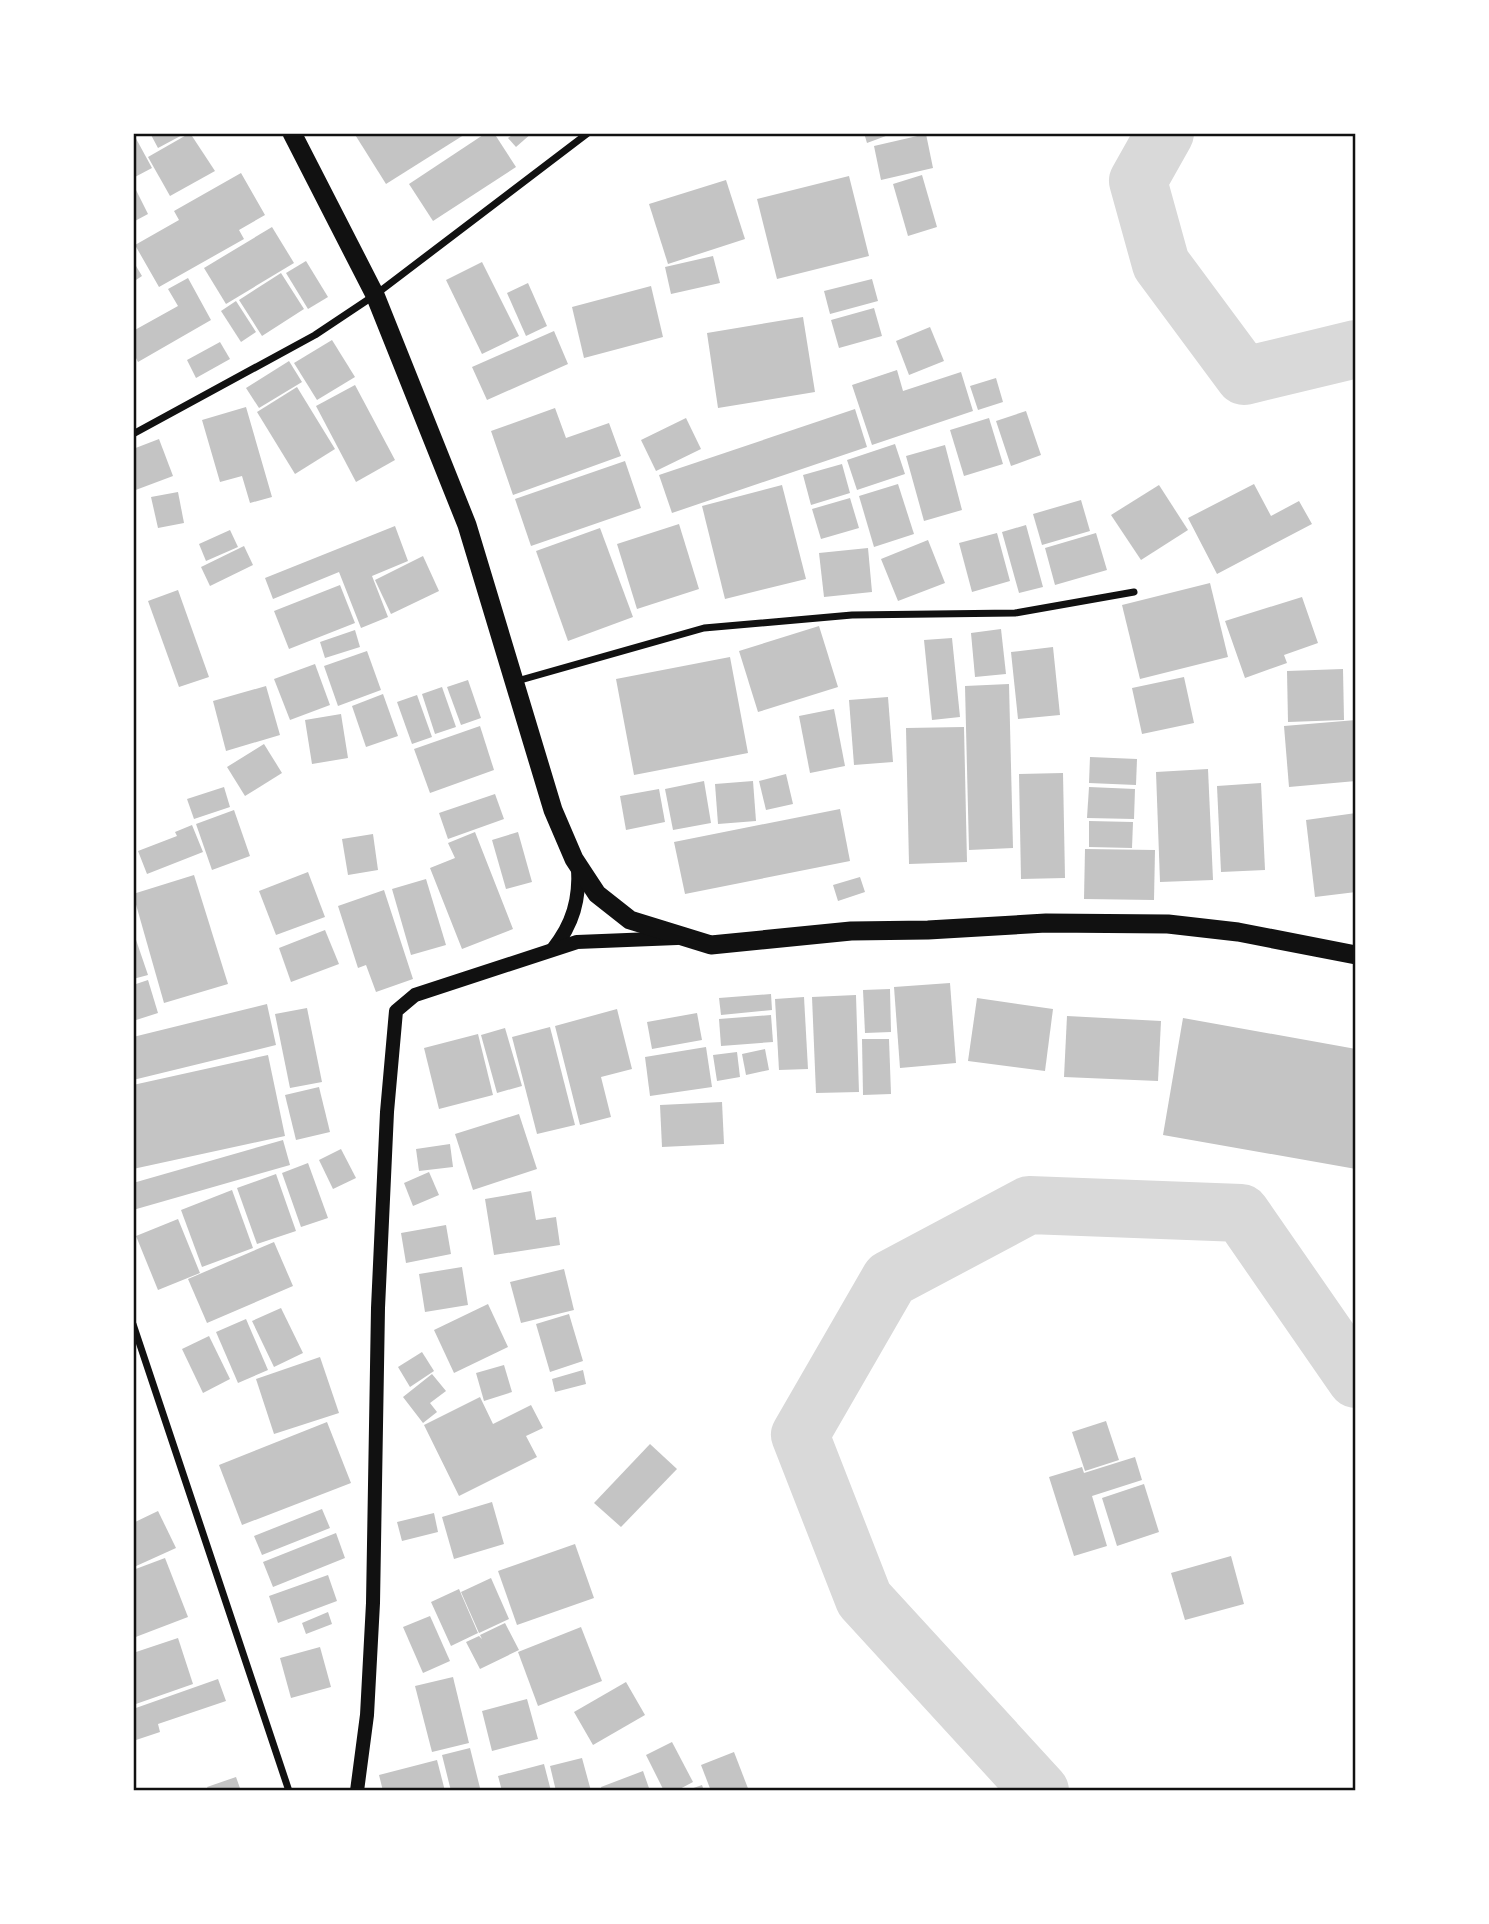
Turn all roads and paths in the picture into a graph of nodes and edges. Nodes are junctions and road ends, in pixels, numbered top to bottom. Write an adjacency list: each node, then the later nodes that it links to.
1 (292, 133): 3 (highway)
2 (588, 133): 3 (street)
3 (375, 295): 4 (street); 6 (highway)
4 (133, 434)
5 (1134, 592): 6 (street)
6 (515, 681): 7 (highway)
7 (578, 867): 8 (highway); 9 (main road)
8 (684, 938): 9 (main road); 10 (highway)
9 (553, 949): 13 (main road)
10 (1356, 955)
11 (133, 1324): 12 (street)
12 (289, 1791)
13 (357, 1791)

